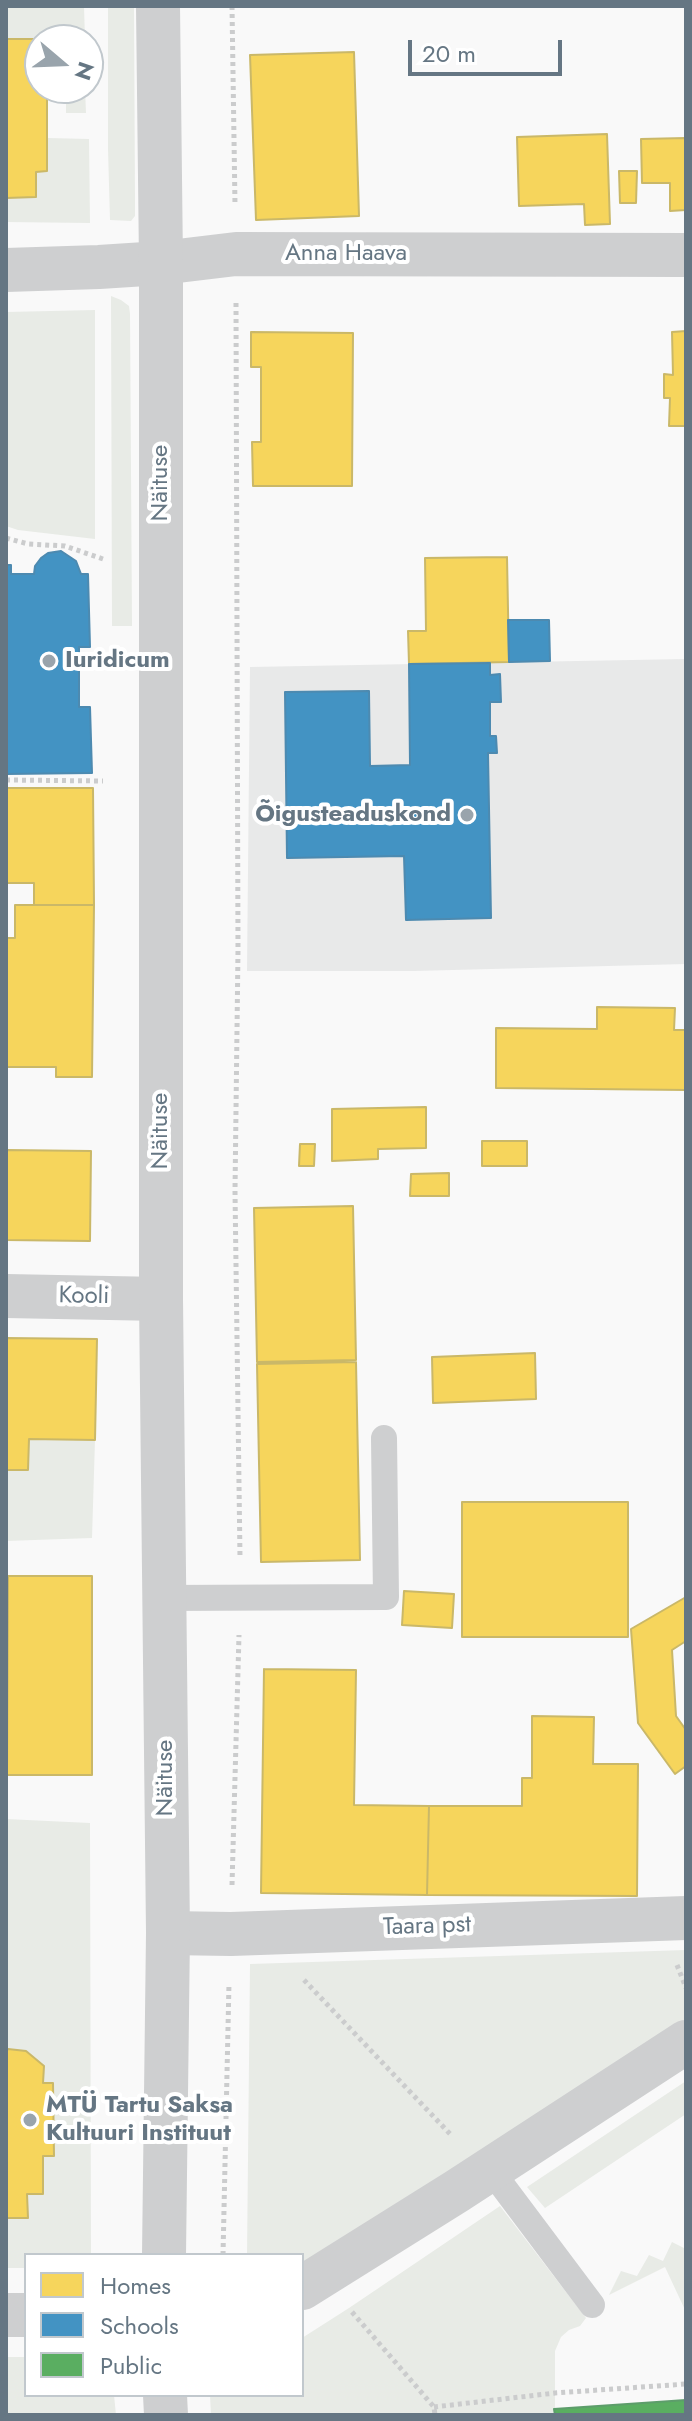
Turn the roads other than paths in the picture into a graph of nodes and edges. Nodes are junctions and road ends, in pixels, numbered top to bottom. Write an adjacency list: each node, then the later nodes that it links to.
1 (158, 6): 3 (street, Näituse)
2 (686, 255): 3 (street, Anna Haava)
3 (161, 263): 4 (street, Anna Haava); 6 (street, Näituse)
4 (6, 270)
5 (6, 1296): 6 (street, Kooli)
6 (161, 1299): 8 (street, Näituse)
7 (384, 1438): 8 (lane)
8 (164, 1598): 10 (street, Näituse)
9 (686, 1918): 10 (street, Taara pst)
10 (168, 1933): 13 (street, Näituse)
11 (686, 2042): 12 (street)
12 (476, 2157): 14 (street); 15 (lane)
13 (164, 2253)
14 (304, 2286)
15 (592, 2305)

